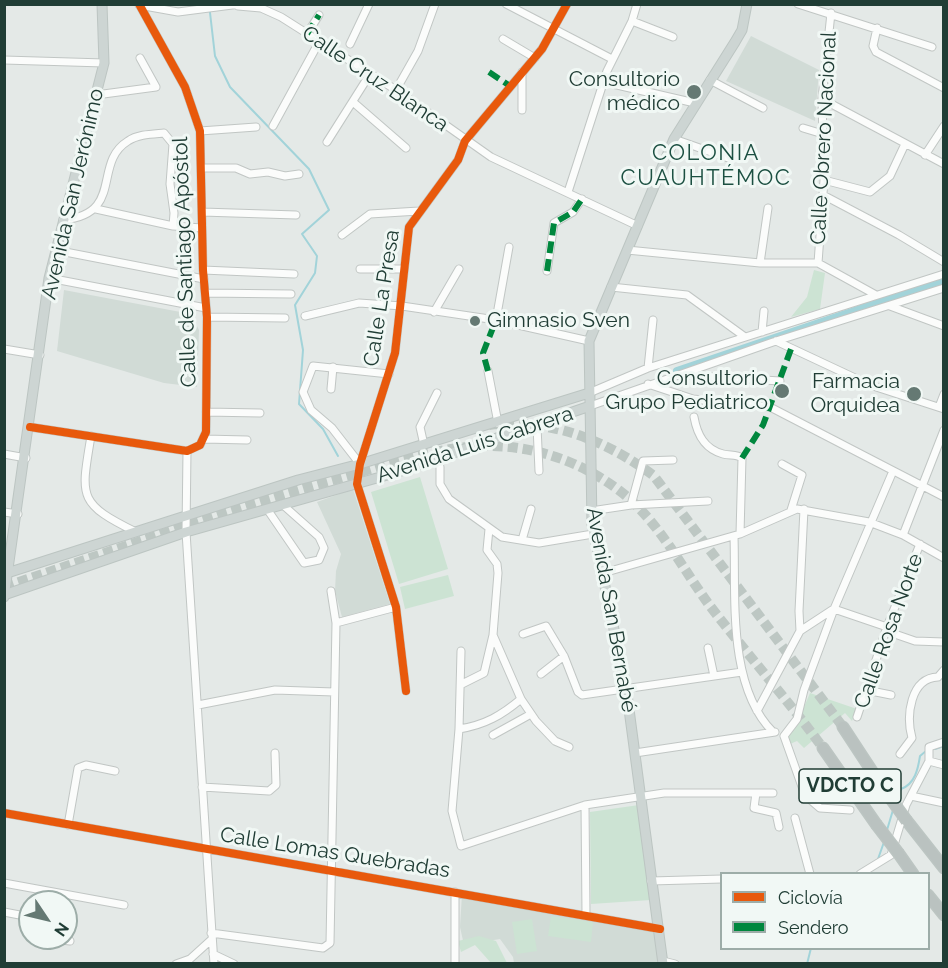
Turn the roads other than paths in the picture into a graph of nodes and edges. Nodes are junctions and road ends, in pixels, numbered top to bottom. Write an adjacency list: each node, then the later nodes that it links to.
1 (102, 4): 26 (main road, Avenida San Jerónimo)
2 (369, 4): 20 (street)
3 (435, 4): 32 (street)
4 (506, 4): 15 (street)
5 (567, 4): 15 (street, Calle La Presa)
6 (637, 4): 13 (street)
7 (747, 4): 29 (main road, Avenida San Bernabé)
8 (798, 4): 11 (street)
9 (138, 5): 10 (street, Calle Cruz Blanca); 43 (street, Calle de Santiago Apóstol)
10 (239, 5): 16 (street, Calle Cruz Blanca)
11 (831, 13): 14 (street); 34 (street, Calle Obrero Nacional)
12 (319, 15): 16 (street)
13 (632, 21): 17 (street); 24 (street)
14 (878, 28): 21 (street); 31 (street)
15 (554, 30): 23 (street, Calle La Presa); 24 (street)
16 (307, 34): 19 (street, Calle Cruz Blanca)
17 (673, 37)
18 (503, 39): 23 (street)
19 (319, 42): 28 (street, Calle Cruz Blanca); 39 (street)
20 (350, 44)
21 (932, 47)
22 (140, 58): 33 (street)
23 (534, 58): 27 (street, Calle La Presa)
24 (612, 59): 30 (street)
25 (4, 60): 26 (street)
26 (104, 63): 33 (main road, Avenida San Jerónimo)
27 (522, 72): 38 (street); 46 (street, Calle La Presa)
28 (370, 74): 32 (street, Calle Cruz Blanca); 35 (street)
29 (710, 80): 36 (main road, Avenida San Bernabé); 37 (street)
30 (604, 82): 36 (street); 56 (street)
31 (944, 88)
32 (396, 90): 46 (street, Calle Cruz Blanca)
33 (96, 95): 64 (main road, Avenida San Jerónimo)
34 (822, 99): 44 (street, Calle Obrero Nacional); 48 (street)
35 (353, 102): 47 (street); 49 (street)
36 (695, 103): 45 (main road, Avenida San Bernabé)
37 (764, 108)
38 (522, 110)
39 (273, 126)
40 (944, 126): 50 (street)
41 (256, 127): 43 (street)
42 (803, 128): 44 (street)
43 (200, 131): 53 (street, Calle de Santiago Apóstol)
44 (823, 134): 55 (street, Calle Obrero Nacional)
45 (674, 140): 51 (street); 66 (main road, Avenida San Bernabé)
46 (465, 141): 56 (street, Calle Cruz Blanca); 61 (street, Calle La Presa)
47 (327, 142)
48 (905, 144): 50 (street); 55 (street)
49 (406, 148)
50 (925, 155): 52 (street)
51 (731, 159)
52 (944, 164)
53 (202, 168): 54 (street); 62 (street, Calle de Santiago Apóstol)
54 (299, 174)
55 (824, 180): 57 (street, Calle Obrero Nacional)
56 (568, 192): 58 (street, Calle Cruz Blanca)
57 (823, 195): 72 (street); 74 (street, Calle Obrero Nacional)
58 (582, 199): 66 (street, Calle Cruz Blanca); 79 (street)
59 (96, 208): 64 (street); 65 (street); 65 (street)
60 (768, 208): 73 (street)
61 (419, 211): 68 (street); 76 (street, Calle La Presa)
62 (202, 212): 63 (street); 67 (street, Calle de Santiago Apóstol)
63 (296, 215)
64 (63, 220): 70 (main road, Avenida San Jerónimo)
65 (173, 226): 67 (street)
66 (638, 226): 71 (main road, Avenida San Bernabé)
67 (202, 228): 78 (street, Calle de Santiago Apóstol)
68 (342, 235)
69 (509, 247): 98 (street)
70 (55, 250): 82 (main road, Avenida San Jerónimo); 83 (street)
71 (627, 250): 73 (street); 85 (main road, Avenida San Bernabé)
72 (944, 262)
73 (760, 263): 74 (street)
74 (818, 263): 89 (street)
75 (360, 269): 76 (street)
76 (405, 269): 91 (street, Calle La Presa)
77 (459, 269): 94 (street)
78 (203, 270): 80 (street); 83 (street, Calle de Santiago Apóstol)
79 (547, 271)
80 (294, 274)
81 (944, 275): 84 (street); 89 (street, Avenida Luis Cabrera)
82 (50, 278): 92 (street); 106 (main road, Avenida San Jerónimo)
83 (204, 279): 87 (street, Calle de Santiago Apóstol)
84 (944, 282)
85 (611, 287): 102 (street); 103 (main road, Avenida San Bernabé)
86 (944, 288): 90 (street, Avenida Luis Cabrera)
87 (205, 293): 88 (street); 92 (street, Calle de Santiago Apóstol)
88 (291, 294)
89 (876, 295): 101 (street, Avenida Luis Cabrera)
90 (889, 305): 100 (street); 104 (street, Avenida Luis Cabrera)
91 (402, 306): 94 (street); 95 (street); 110 (street, Calle La Presa)
92 (206, 308): 96 (street, Calle de Santiago Apóstol)
93 (764, 311): 101 (street)
94 (434, 312): 98 (street)
95 (305, 316)
96 (207, 317): 97 (street); 120 (street, Calle de Santiago Apóstol)
97 (285, 318)
98 (496, 320): 103 (street)
99 (652, 320): 108 (street)
100 (944, 326)
101 (762, 332): 102 (street, Avenida Luis Cabrera)
102 (745, 337): 108 (street, Avenida Luis Cabrera)
103 (589, 341): 116 (main road, Avenida San Bernabé)
104 (776, 341): 111 (street, Avenida Luis Cabrera); 119 (street)
105 (4, 349): 106 (street)
106 (40, 355): 125 (main road, Avenida San Jerónimo)
107 (333, 367): 110 (street); 114 (street); 135 (street)
108 (648, 368): 116 (street, Avenida Luis Cabrera)
109 (488, 371): 123 (street)
110 (389, 374): 135 (street, Calle La Presa)
111 (679, 375): 112 (street); 113 (street, Avenida Luis Cabrera)
112 (780, 381)
113 (648, 384): 118 (street, Avenida Luis Cabrera); 139 (street)
114 (331, 389)
115 (437, 393): 130 (street)
116 (589, 393): 118 (main road, Avenida San Bernabé); 123 (main road, Avenida Luis Cabrera)
117 (944, 394): 119 (street)
118 (590, 406): 124 (main road, Avenida Luis Cabrera); 149 (main road, Avenida San Bernabé)
119 (941, 408)
120 (206, 412): 121 (street); 128 (street, Calle de Santiago Apóstol)
121 (260, 413)
122 (694, 417): 159 (street)
123 (498, 423): 130 (main road, Avenida Luis Cabrera)
124 (537, 426): 138 (street); 140 (main road, Avenida Luis Cabrera)
125 (30, 427): 127 (street); 133 (main road, Avenida San Jerónimo)
126 (944, 430): 141 (street)
127 (91, 436): 131 (street); 156 (street)
128 (204, 439): 129 (street); 131 (street)
129 (247, 440)
130 (424, 445): 135 (main road, Avenida Luis Cabrera)
131 (187, 451): 153 (street)
132 (4, 454): 133 (street)
133 (26, 458): 152 (main road, Avenida San Jerónimo)
134 (673, 460): 145 (street)
135 (360, 464): 140 (street, Calle La Presa); 153 (main road, Avenida Luis Cabrera)
136 (782, 464): 150 (street)
137 (440, 467): 155 (street)
138 (539, 471)
139 (893, 471): 141 (street); 154 (street)
140 (357, 484): 144 (main road, Avenida Luis Cabrera); 170 (street)
141 (922, 484): 142 (street); 160 (street)
142 (944, 497)
143 (708, 501): 145 (street)
144 (284, 505): 146 (main road, Avenida Luis Cabrera); 146 (street)
145 (631, 505): 149 (street)
146 (267, 509): 157 (main road, Avenida Luis Cabrera)
147 (531, 509): 161 (street)
148 (804, 509): 150 (street); 154 (street); 174 (street)
149 (591, 510): 158 (main road, Avenida San Bernabé)
150 (791, 510): 159 (street)
151 (4, 512): 152 (street)
152 (18, 514): 165 (main road, Avenida San Jerónimo)
153 (187, 515): 156 (main road, Avenida Luis Cabrera); 157 (street)
154 (869, 522): 160 (street); 171 (street)
155 (489, 530): 161 (street); 176 (street)
156 (136, 532): 164 (main road, Avenida Luis Cabrera)
157 (186, 532): 167 (main road, Avenida Luis Cabrera); 192 (street)
158 (593, 534): 161 (street); 166 (main road, Avenida San Bernabé)
159 (737, 535): 166 (street); 182 (street)
160 (903, 535): 162 (street)
161 (522, 540)
162 (920, 544): 163 (street); 173 (street, Calle Rosa Norte)
163 (944, 558)
164 (25, 567): 165 (main road, Avenida Luis Cabrera); 167 (main road)
165 (7, 573): 169 (main road, Avenida San Jerónimo)
166 (603, 573): 186 (main road, Avenida San Bernabé)
167 (28, 586): 169 (main road, Avenida Luis Cabrera)
168 (331, 591): 172 (street)
169 (5, 595)
170 (396, 607): 172 (street); 188 (street)
171 (834, 609): 173 (street); 174 (street); 200 (street)
172 (336, 623): 189 (street)
173 (887, 629): 177 (street); 187 (street, Calle Rosa Norte)
174 (800, 631): 193 (street)
175 (523, 634): 180 (street)
176 (493, 635): 185 (street); 191 (street)
177 (944, 642)
178 (708, 648): 184 (street)
179 (461, 651): 185 (street)
180 (564, 656): 183 (street); 186 (street)
181 (944, 670): 206 (street)
182 (742, 672): 184 (street); 193 (street)
183 (541, 674)
184 (714, 676): 186 (street)
185 (462, 684): 197 (street)
186 (626, 687): 205 (main road, Avenida San Bernabé)
187 (866, 690): 190 (street); 195 (street, Calle Rosa Norte)
188 (406, 691)
189 (334, 692): 192 (street); 224 (street)
190 (891, 694)
191 (521, 699): 194 (street); 197 (street)
192 (198, 705): 210 (street)
193 (757, 711): 198 (street)
194 (531, 714): 199 (street); 202 (street)
195 (857, 717)
196 (843, 728): 223 (highway, VDCTO C, bridge)
197 (459, 729): 216 (street)
198 (773, 732): 200 (street); 205 (street)
199 (493, 735)
200 (784, 736): 217 (street)
201 (944, 742): 207 (street)
202 (569, 747)
203 (823, 748): 227 (highway, VDCTO C, bridge)
204 (275, 753): 210 (street)
205 (635, 753): 213 (main road, Avenida San Bernabé)
206 (900, 754)
207 (929, 754): 208 (street); 214 (street)
208 (944, 765)
209 (115, 771): 220 (street)
210 (202, 787): 222 (street)
211 (756, 793): 212 (street); 213 (street); 221 (street)
212 (772, 793)
213 (642, 796): 216 (street); 229 (main road, Avenida San Bernabé)
214 (911, 796): 215 (street); 226 (street)
215 (944, 803)
216 (585, 805): 234 (street)
217 (850, 810)
218 (4, 813): 220 (street, Calle Lomas Quebradas)
219 (795, 818): 225 (street)
220 (68, 825): 222 (street, Calle Lomas Quebradas)
221 (779, 828)
222 (206, 850): 224 (street, Calle Lomas Quebradas); 237 (street)
223 (944, 868)
224 (332, 869): 231 (street, Calle Lomas Quebradas); 237 (street)
225 (810, 872)
226 (862, 872)
227 (912, 872)
228 (720, 879): 229 (street)
229 (651, 881): 236 (main road, Avenida San Bernabé)
230 (4, 883): 233 (street)
231 (455, 891): 234 (street, Calle Lomas Quebradas); 243 (street)
232 (930, 898): 235 (highway)
233 (124, 905)
234 (586, 914): 236 (street, Calle Lomas Quebradas)
235 (944, 915)
236 (660, 929): 239 (main road, Avenida San Bernabé)
237 (212, 936): 238 (street); 240 (street)
238 (213, 954): 241 (street); 242 (street)
239 (663, 962): 244 (street)
240 (176, 963)
241 (214, 963)
242 (234, 963)
243 (455, 963)
244 (675, 963)

